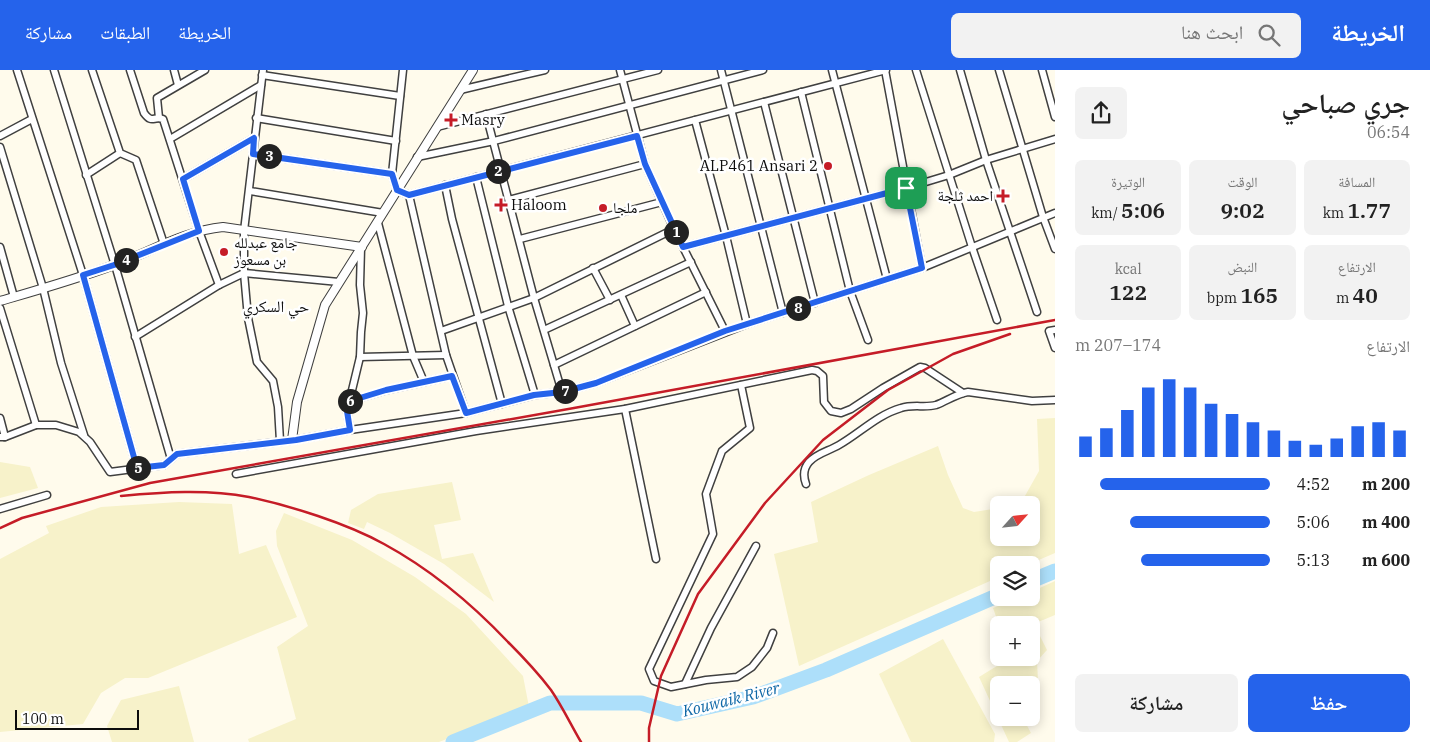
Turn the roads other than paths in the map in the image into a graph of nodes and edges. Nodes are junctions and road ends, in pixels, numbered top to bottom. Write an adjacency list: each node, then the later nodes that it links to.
1 (17, 70): 36 (street)
2 (54, 70): 55 (street)
3 (92, 70): 48 (street)
4 (130, 70): 33 (street)
5 (174, 70): 24 (street)
6 (206, 70): 24 (street)
7 (403, 70): 28 (street)
8 (473, 70): 26 (street)
9 (545, 70): 26 (street)
10 (620, 70): 21 (street)
11 (658, 70): 21 (street)
12 (721, 70): 22 (street)
13 (763, 70): 22 (street)
14 (832, 70): 23 (street)
15 (886, 70): 23 (street); 60 (street)
16 (916, 70): 56 (street)
17 (960, 70): 51 (street)
18 (999, 70): 47 (street)
19 (1042, 70): 35 (street)
20 (262, 73): 25 (street); 28 (street)
21 (623, 80): 30 (street); 32 (street)
22 (724, 81): 30 (street); 31 (street)
23 (835, 83): 27 (street); 64 (street)
24 (178, 85): 33 (street)
25 (261, 85): 34 (street); 42 (street)
26 (460, 90): 38 (street)
27 (801, 92): 29 (street); 67 (street)
28 (400, 96): 44 (street)
29 (764, 102): 31 (street); 71 (street)
30 (629, 106): 40 (street); 45 (street)
31 (731, 111): 37 (street); 73 (street)
32 (486, 114): 38 (street); 45 (street)
33 (159, 118): 42 (street)
34 (256, 118): 41 (street); 44 (street)
35 (1055, 118)
36 (32, 119): 39 (street); 91 (street)
37 (694, 120): 40 (street); 78 (street)
38 (436, 127): 50 (street)
39 (0, 136)
40 (637, 136): 52 (street); 53 (street)
41 (254, 138): 49 (street); 58 (street)
42 (170, 139): 58 (street)
43 (1055, 139): 47 (street)
44 (396, 141): 54 (street)
45 (494, 141): 50 (street); 53 (street)
46 (0, 147): 95 (street)
47 (1023, 150): 51 (street); 70 (street)
48 (120, 153): 55 (street); 80 (street)
49 (253, 154): 54 (street); 62 (street)
50 (417, 157): 61 (street)
51 (986, 160): 56 (street); 77 (street)
52 (645, 164): 65 (street); 66 (street)
53 (501, 170): 57 (street); 65 (street)
54 (392, 174): 61 (street)
55 (86, 175): 87 (street)
56 (949, 175): 60 (street); 84 (street)
57 (476, 177): 59 (street); 104 (street)
58 (183, 179): 75 (street)
59 (445, 185): 63 (street); 108 (street)
60 (906, 188): 64 (street); 89 (street)
61 (397, 190): 63 (street); 68 (street)
62 (250, 191): 68 (street); 76 (street)
63 (409, 195): 114 (street)
64 (866, 199): 67 (street); 92 (street)
65 (509, 200): 79 (street)
66 (662, 202): 74 (street); 79 (street)
67 (829, 209): 71 (street); 96 (street)
68 (383, 213): 72 (street)
69 (1055, 213): 70 (street)
70 (1043, 217): 77 (street); 85 (street)
71 (794, 218): 73 (street); 103 (street)
72 (378, 223): 82 (street); 120 (street)
73 (761, 226): 78 (street); 107 (street)
74 (674, 229): 83 (street); 88 (street)
75 (199, 231): 76 (street); 80 (street); 94 (street)
76 (244, 231): 82 (street); 90 (street)
77 (1009, 231): 84 (street); 106 (street)
78 (726, 236): 83 (street); 110 (street)
79 (520, 238): 100 (street)
80 (164, 244): 87 (street)
81 (0, 247): 99 (street)
82 (362, 247): 93 (street); 121 (street)
83 (683, 247): 86 (street)
84 (972, 248): 89 (street); 109 (street)
85 (1055, 249)
86 (691, 262): 97 (street); 98 (street)
87 (114, 265): 91 (street); 116 (street)
88 (593, 268): 100 (street); 101 (street)
89 (922, 268): 92 (street)
90 (244, 273): 93 (street); 94 (street); 140 (street)
91 (83, 275): 95 (street); 142 (street)
92 (887, 279): 96 (street)
93 (340, 282): 139 (street)
94 (219, 285): 116 (street)
95 (43, 288): 99 (street); 137 (street)
96 (850, 291): 103 (street); 117 (street)
97 (706, 292): 111 (street); 115 (street)
98 (621, 295): 101 (street); 111 (street)
99 (14, 297): 102 (street)
100 (534, 298): 104 (street); 112 (street)
101 (610, 300): 112 (street)
102 (0, 301)
103 (815, 303): 107 (street)
104 (508, 306): 108 (street); 128 (street)
105 (0, 308): 135 (street)
106 (1037, 312)
107 (783, 313): 110 (street)
108 (479, 318): 114 (street); 131 (street)
109 (997, 320)
110 (747, 324): 115 (street)
111 (635, 326): 122 (street)
112 (544, 330): 122 (street)
113 (1055, 330): 118 (street)
114 (441, 331): 119 (street)
115 (725, 331): 126 (street)
116 (135, 337): 141 (street)
117 (868, 340)
118 (1055, 348)
119 (446, 355): 120 (street); 123 (street)
120 (413, 356): 121 (street); 124 (street)
121 (360, 357): 130 (street)
122 (554, 365): 126 (street)
123 (452, 376): 124 (street); 133 (street)
124 (424, 382): 130 (street)
125 (741, 385): 127 (street); 132 (street); 150 (street)
126 (562, 392): 128 (street)
127 (963, 393): 129 (street); 144 (street)
128 (534, 395): 131 (street)
129 (1055, 400)
130 (350, 401): 136 (street)
131 (502, 404): 133 (street)
132 (625, 409): 143 (street); 148 (street)
133 (466, 413): 136 (street)
134 (0, 418): 138 (street)
135 (36, 425): 137 (street); 138 (street)
136 (350, 430): 139 (street)
137 (84, 436): 142 (street)
138 (3, 437)
139 (292, 440): 140 (street)
140 (280, 441): 141 (street)
141 (171, 459): 142 (street)
142 (137, 468)
143 (236, 474)
144 (806, 484)
145 (47, 495): 146 (street)
146 (0, 509)
147 (756, 546): 150 (street)
148 (656, 559)
149 (773, 633): 150 (street)
150 (685, 684)

